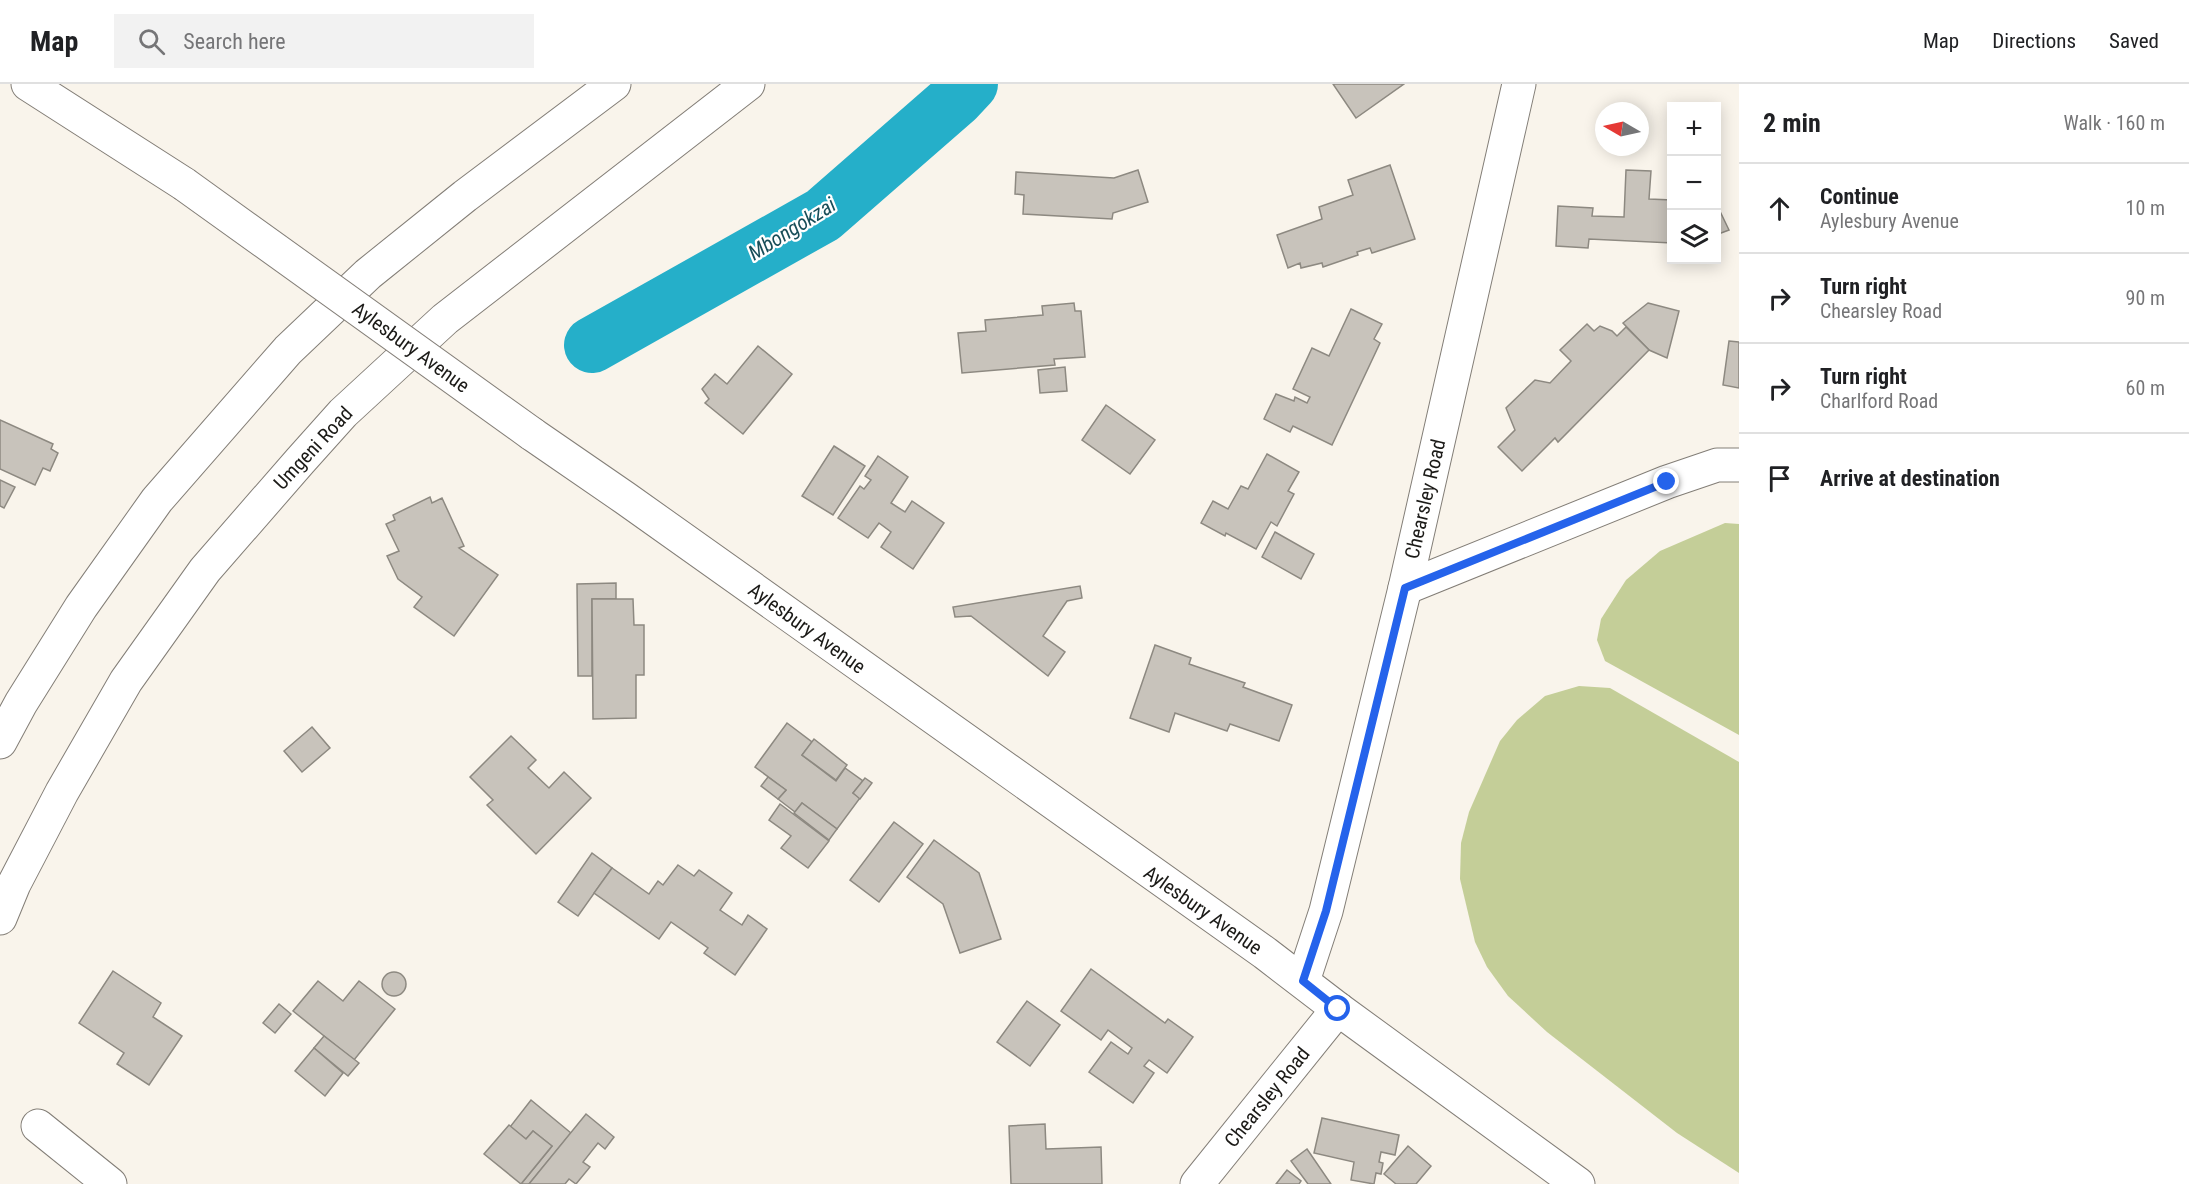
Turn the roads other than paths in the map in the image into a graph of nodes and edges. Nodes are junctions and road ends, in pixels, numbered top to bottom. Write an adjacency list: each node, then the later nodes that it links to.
1 (28, 84): 9 (main road, Aylesbury Avenue, bridge)
2 (614, 84): 7 (main road)
3 (748, 84): 8 (main road, Umgeni Road)
4 (1519, 84): 6 (main road, Chearsley Road)
5 (1739, 465): 6 (main road)
6 (1405, 588): 9 (main road, Chearsley Road)
7 (0, 742)
8 (0, 918)
9 (1303, 981): 10 (main road, Aylesbury Avenue)
10 (1338, 1009): 13 (main road, Chearsley Road); 14 (main road, Aylesbury Avenue)
11 (38, 1126): 12 (main road)
12 (110, 1184)
13 (1197, 1184)
14 (1578, 1184)

